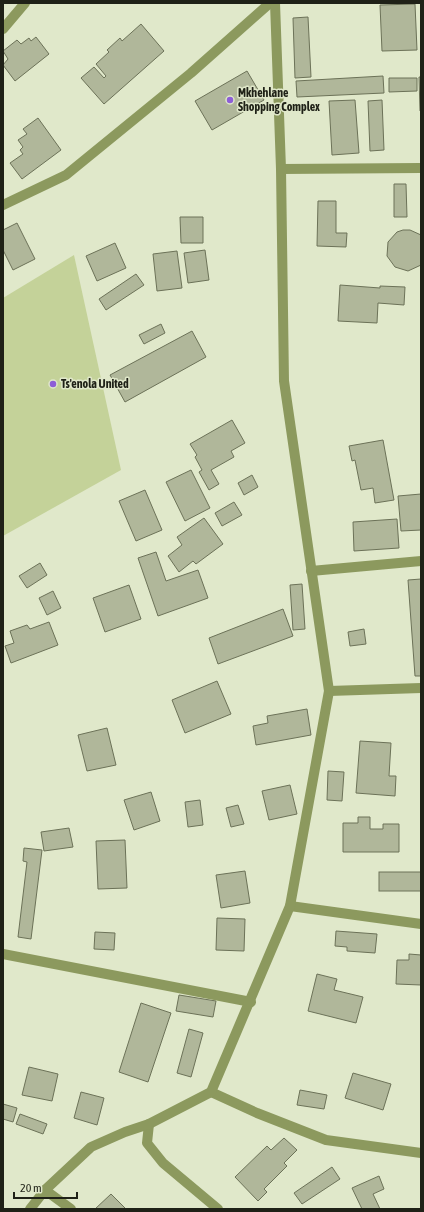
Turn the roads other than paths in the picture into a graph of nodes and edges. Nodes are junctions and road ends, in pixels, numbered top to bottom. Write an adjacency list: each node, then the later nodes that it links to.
1 (25, 3): 4 (street)
2 (270, 3): 7 (street)
3 (276, 3): 6 (street)
4 (3, 29)
5 (421, 168): 6 (street)
6 (281, 169): 9 (street)
7 (3, 205)
8 (421, 561): 9 (street)
9 (311, 570): 11 (street)
10 (421, 688): 11 (street)
11 (329, 690): 12 (street)
12 (290, 906): 13 (street); 15 (street)
13 (421, 924)
14 (3, 954): 15 (street)
15 (251, 1002): 16 (street)
16 (211, 1092): 17 (street); 18 (street)
17 (149, 1124): 19 (street); 22 (street)
18 (421, 1153)
19 (46, 1190): 20 (street); 21 (street)
20 (30, 1209)
21 (71, 1209)
22 (218, 1209)

